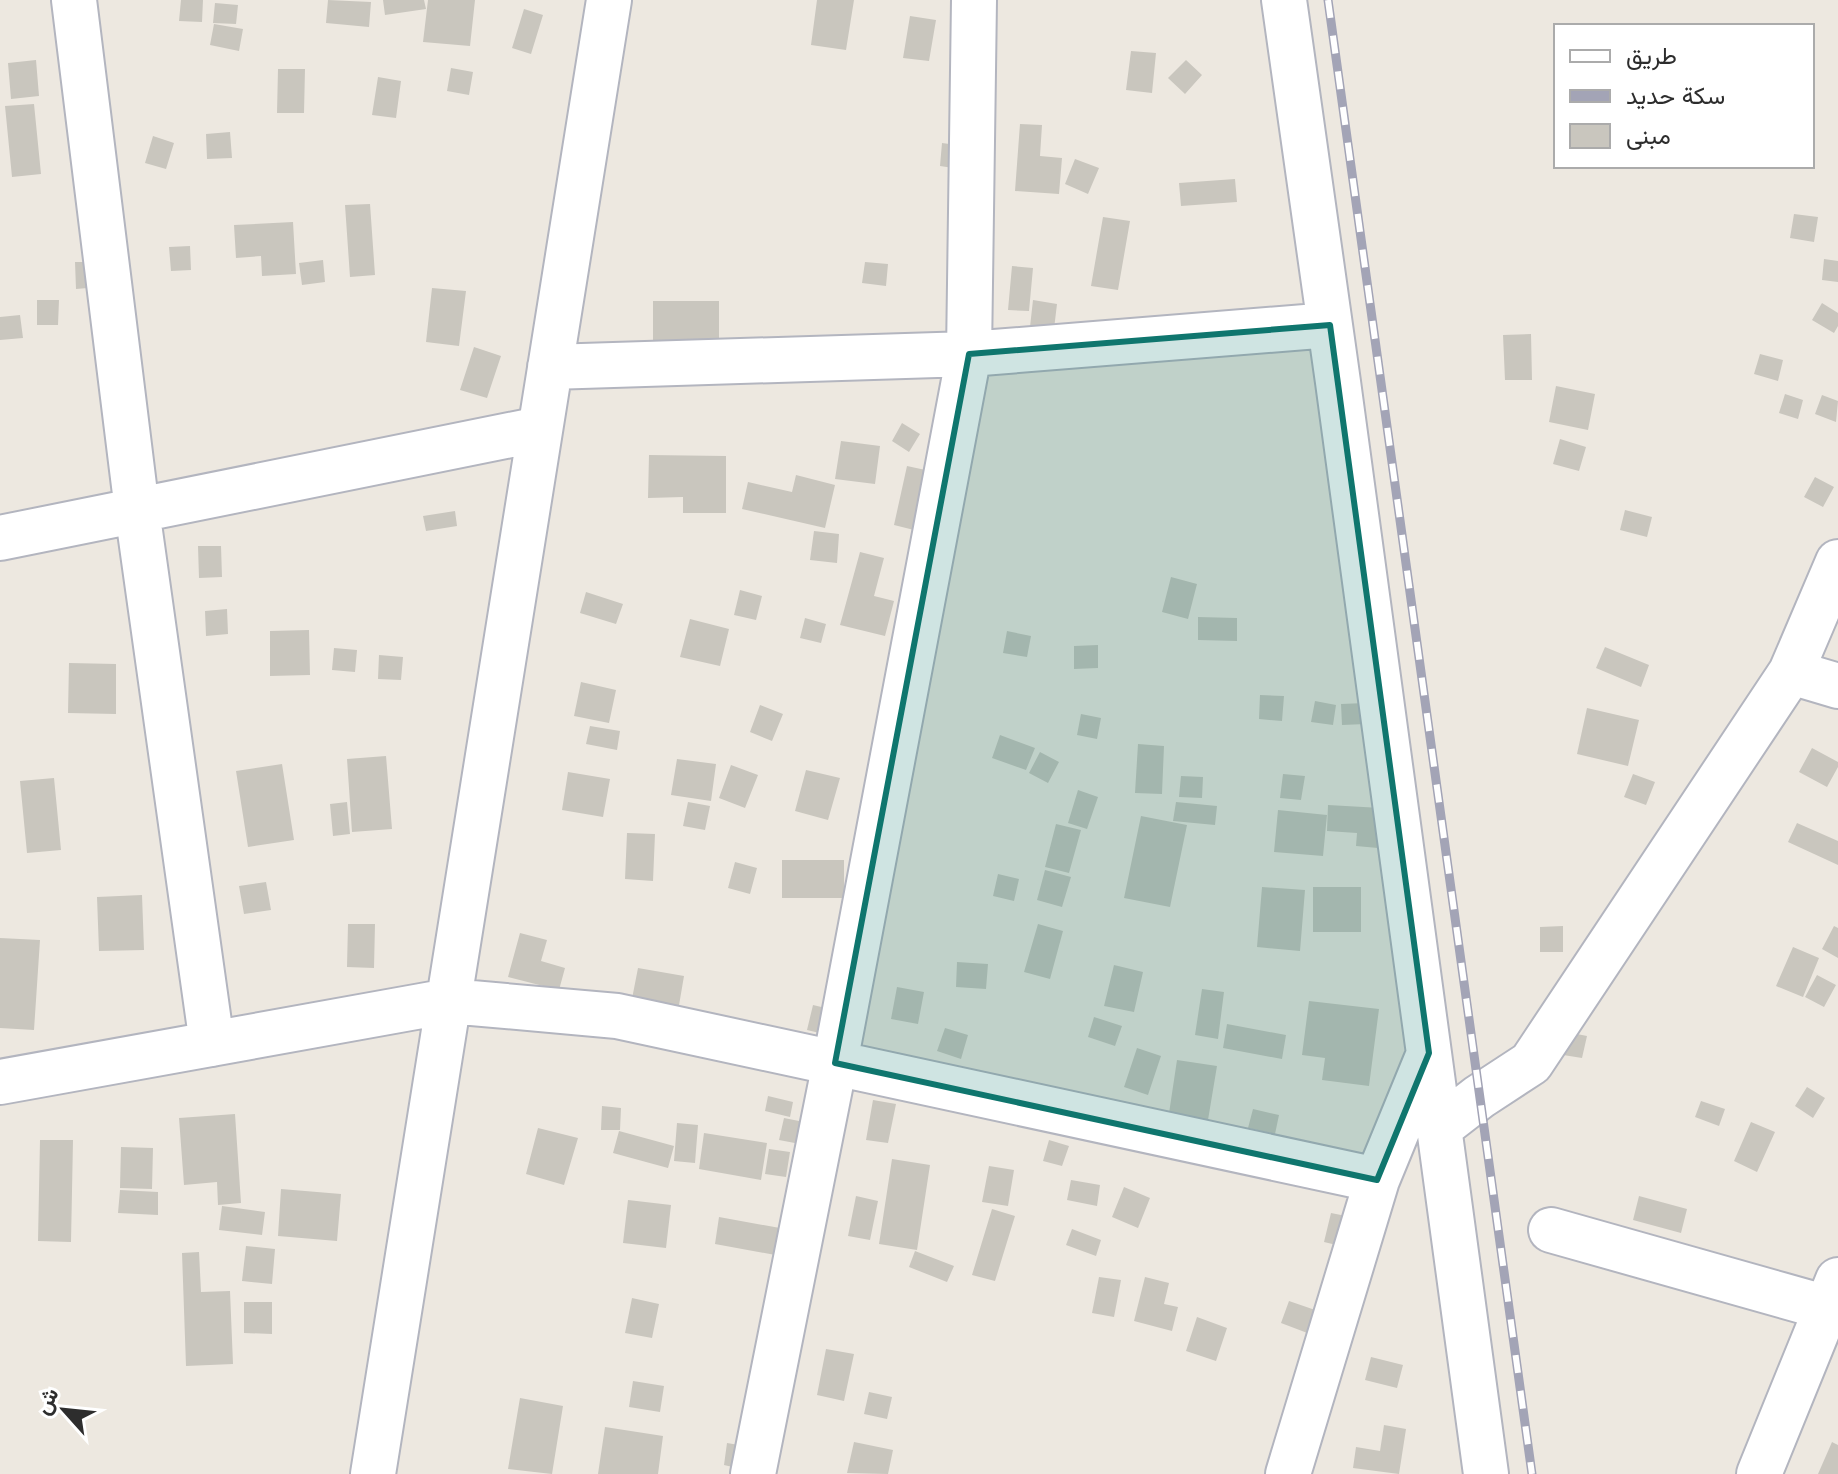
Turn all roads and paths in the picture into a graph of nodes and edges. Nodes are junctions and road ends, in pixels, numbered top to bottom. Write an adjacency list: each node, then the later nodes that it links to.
1 (74, 0): 9 (street)
2 (609, 0): 7 (street)
3 (974, 0): 6 (street)
4 (1284, 0): 5 (street)
5 (1330, 325): 6 (street); 16 (street)
6 (969, 354): 7 (street); 17 (street)
7 (550, 367): 8 (street)
8 (540, 429): 9 (street); 14 (street)
9 (137, 510): 10 (street); 15 (street)
10 (0, 538)
11 (1838, 562): 12 (street)
12 (1791, 672): 13 (street); 19 (street)
13 (1838, 686)
14 (449, 1001): 15 (street); 17 (street); 23 (street)
15 (212, 1044): 18 (street)
16 (1429, 1053): 19 (street); 20 (street)
17 (835, 1063): 20 (street); 24 (street)
18 (0, 1082)
19 (1439, 1128): 26 (street)
20 (1377, 1180): 25 (street)
21 (1551, 1230): 22 (street)
22 (1834, 1300): 27 (street)
23 (373, 1474)
24 (753, 1474)
25 (1288, 1474)
26 (1486, 1474)
27 (1759, 1474)

